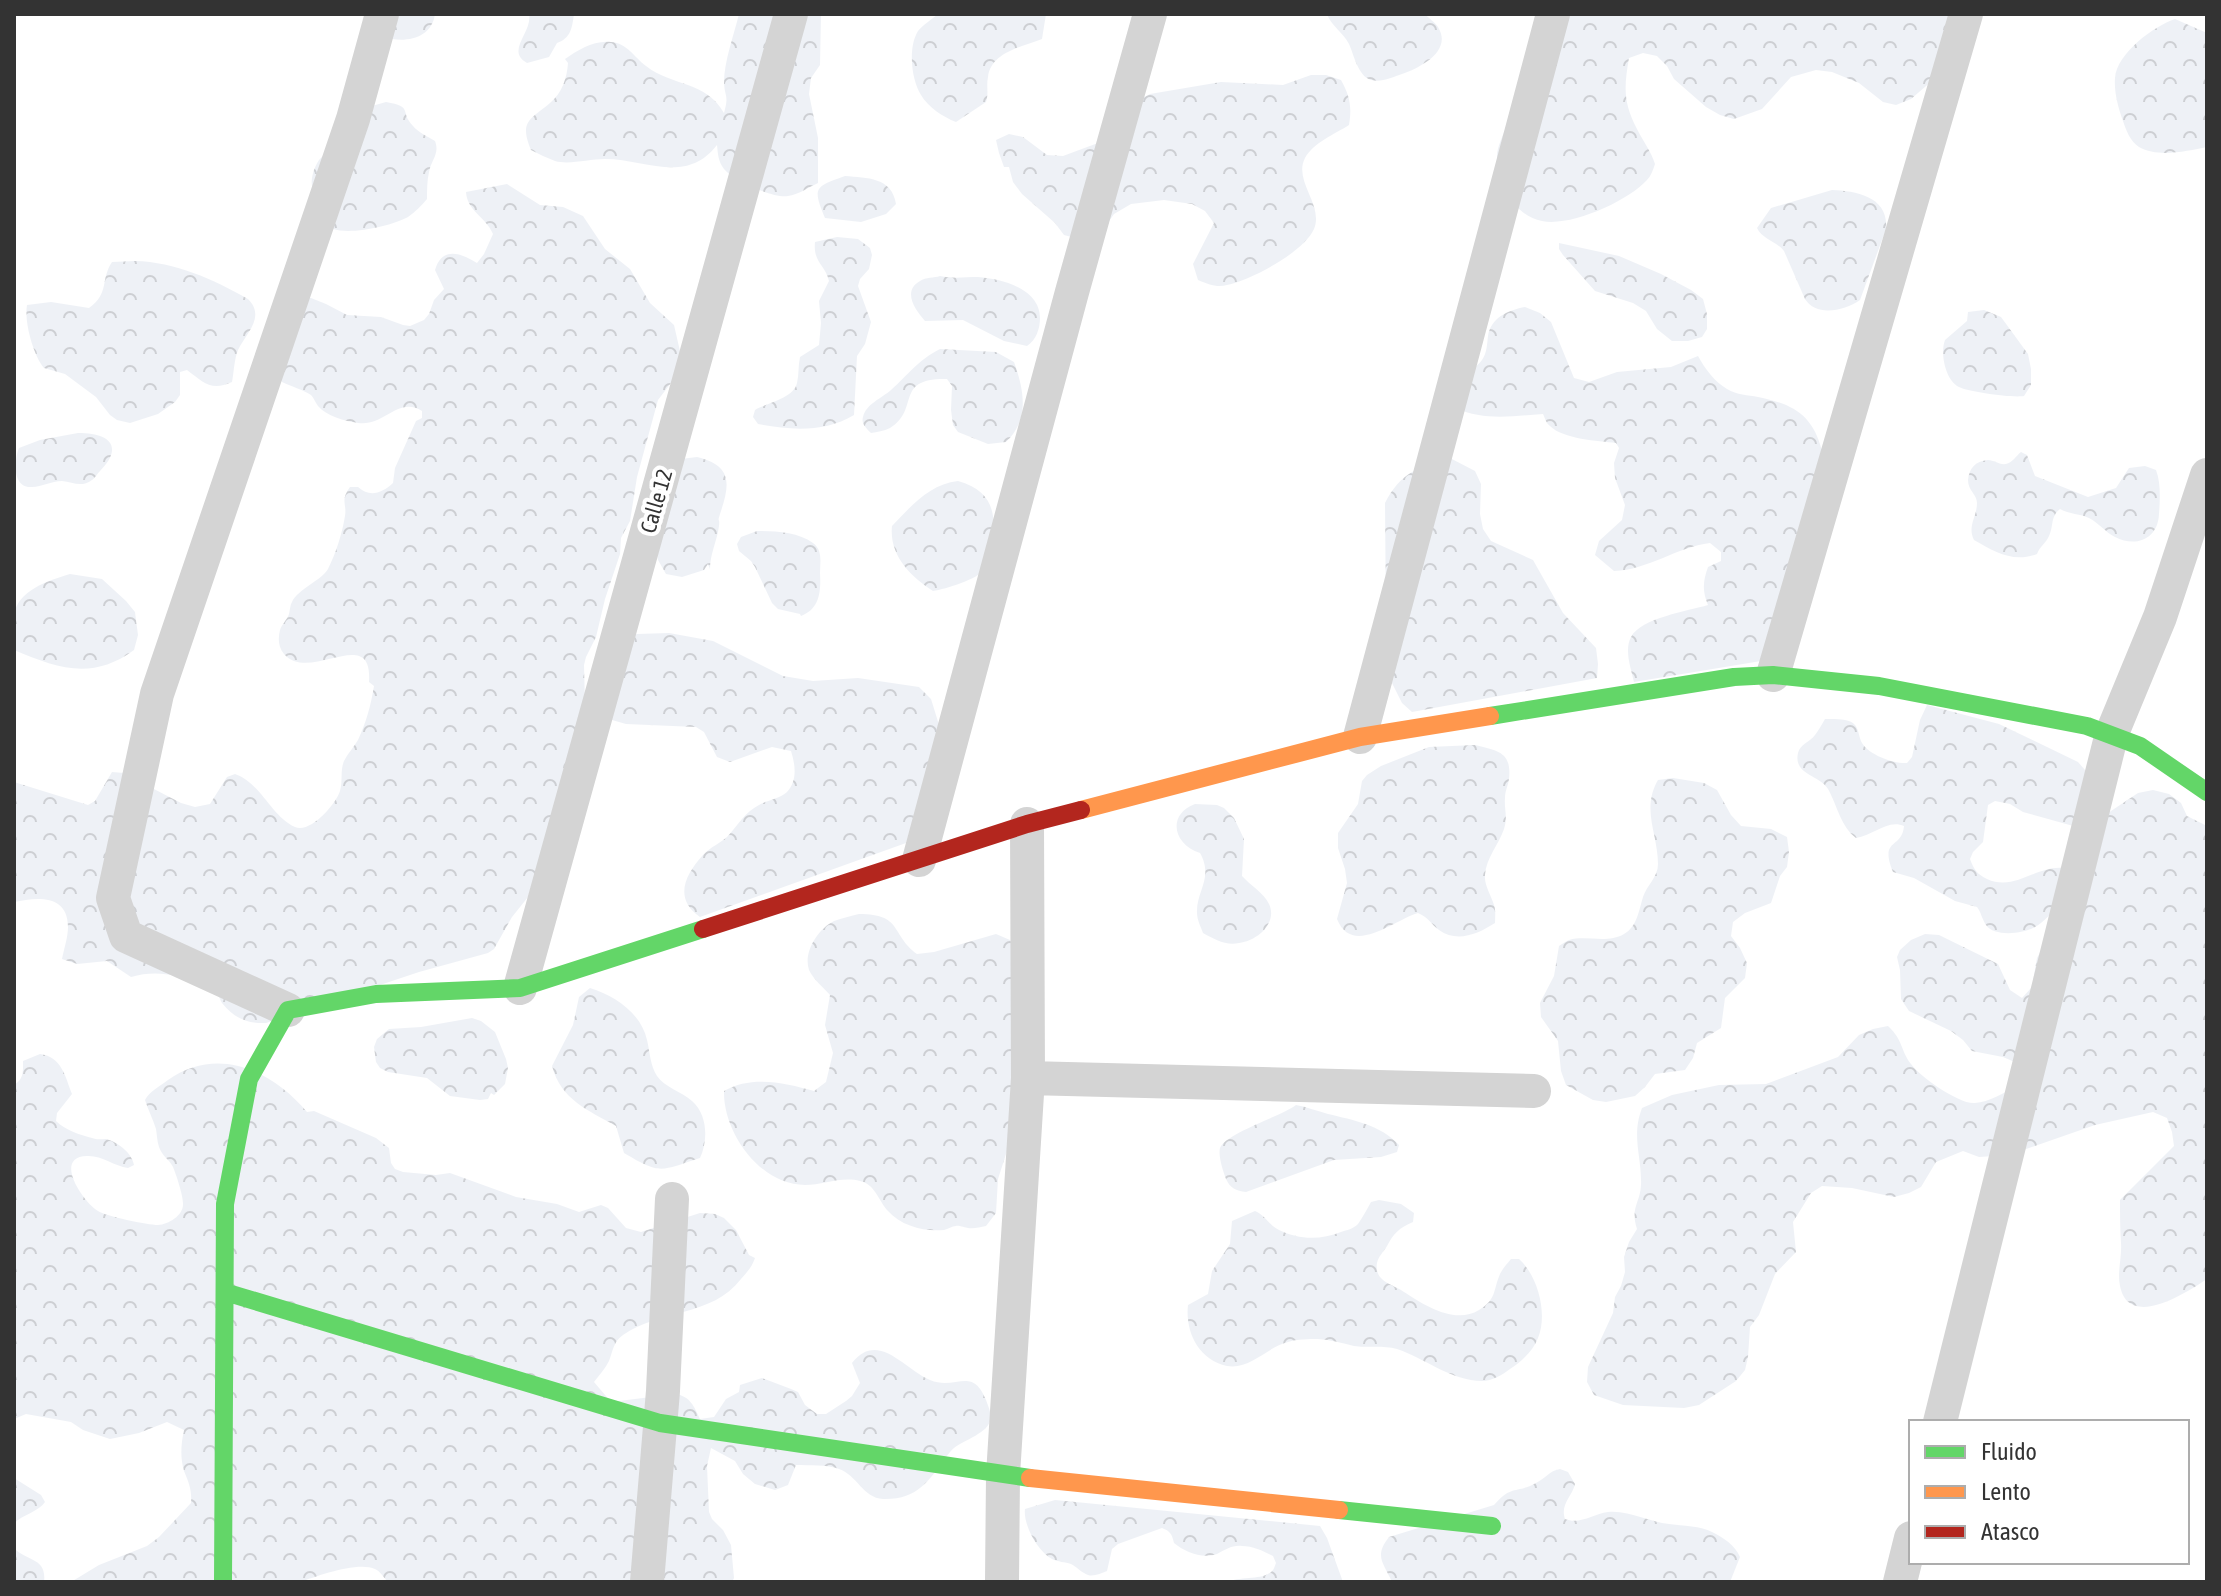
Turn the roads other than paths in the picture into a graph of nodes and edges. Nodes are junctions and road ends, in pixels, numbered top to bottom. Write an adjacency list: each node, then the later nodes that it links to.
1 (382, 14): 14 (street)
2 (791, 14): 13 (street, Calle 12)
3 (1553, 14): 9 (street)
4 (1966, 14): 7 (street)
5 (1144, 15): 12 (street)
6 (2207, 475): 8 (street)
7 (1773, 675): 8 (street); 9 (street)
8 (2112, 733): 10 (street); 19 (street)
9 (1360, 737): 11 (street)
10 (2207, 792)
11 (1027, 824): 12 (street); 15 (street)
12 (919, 860): 13 (street)
13 (520, 988): 14 (street)
14 (288, 1010): 18 (street)
15 (1028, 1078): 16 (street); 21 (street)
16 (1534, 1091)
17 (672, 1199): 20 (street)
18 (225, 1292): 20 (street); 24 (street)
19 (1940, 1420)
20 (660, 1423): 21 (street); 25 (street)
21 (1003, 1475): 22 (street); 26 (street)
22 (1492, 1526)
23 (1909, 1546): 27 (street)
24 (223, 1582)
25 (647, 1582)
26 (1002, 1582)
27 (1900, 1582)

